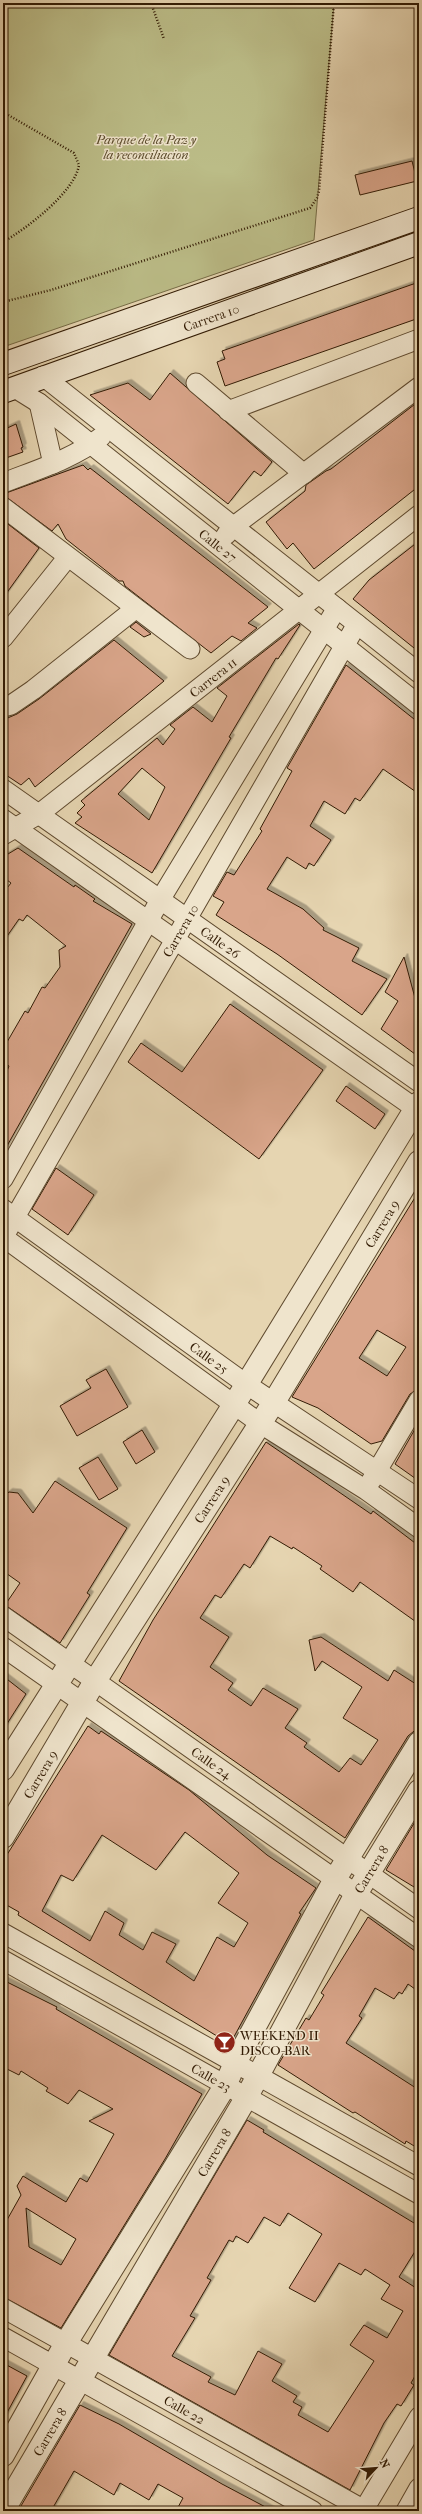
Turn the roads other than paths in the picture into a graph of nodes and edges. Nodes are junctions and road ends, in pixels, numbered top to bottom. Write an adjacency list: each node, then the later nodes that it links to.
1 (419, 218): 4 (street, Carrera 10)
2 (419, 244): 5 (street, Carrera 10)
3 (419, 339): 10 (street)
4 (3, 364)
5 (43, 376): 8 (street, Carrera 10); 11 (street, Calle 27)
6 (196, 383): 10 (street)
7 (419, 387): 14 (street)
8 (9, 390): 9 (street, Calle 27)
9 (39, 403): 12 (street, Calle 27); 13 (street)
10 (228, 411): 14 (street)
11 (111, 428): 12 (street); 18 (street, Calle 27)
12 (91, 444): 13 (street); 19 (street, Calle 27)
13 (53, 464): 15 (street)
14 (304, 474): 18 (street)
15 (3, 482)
16 (3, 507): 20 (street)
17 (419, 515): 21 (street, Carrera 11)
18 (234, 526): 19 (street); 21 (street, Calle 27)
19 (218, 545): 23 (street, Calle 27)
20 (67, 558): 24 (street); 27 (street)
21 (319, 593): 22 (street, Calle 27); 23 (street, Carrera 11)
22 (337, 608): 25 (street, Calle 27); 26 (street)
23 (299, 609): 26 (street, Calle 27); 34 (street, Carrera 11)
24 (135, 610): 29 (street); 32 (street)
25 (357, 624): 28 (street, Carrera 10); 30 (street, Calle 27)
26 (323, 629): 28 (street, Calle 27); 36 (street)
27 (3, 638)
28 (345, 646): 31 (street, Calle 27); 37 (street, Carrera 10)
29 (190, 649)
30 (419, 673)
31 (419, 704)
32 (3, 707)
33 (3, 789): 34 (street, Calle 26)
34 (39, 814): 35 (street, Carrera 11); 36 (street, Calle 26)
35 (7, 828): 38 (street, Calle 26)
36 (160, 900): 37 (street, Calle 26); 38 (street)
37 (187, 918): 39 (street, Carrera 10); 41 (street, Calle 26)
38 (149, 921): 39 (street, Calle 26); 40 (street)
39 (175, 939): 42 (street, Carrera 10); 43 (street, Calle 26)
40 (61, 1077): 42 (street); 45 (street)
41 (419, 1082)
42 (88, 1091): 46 (street, Carrera 10)
43 (418, 1107): 48 (street)
44 (419, 1162): 50 (street, Carrera 9)
45 (3, 1179)
46 (9, 1213): 47 (street, Carrera 10); 48 (street, Calle 25)
47 (3, 1238): 51 (street, Calle 25)
48 (246, 1384): 50 (street, Calle 25); 51 (street)
49 (419, 1400): 53 (street)
50 (274, 1402): 52 (street, Carrera 9); 53 (street, Calle 25)
51 (234, 1403): 52 (street, Calle 25); 59 (street)
52 (261, 1424): 54 (street, Calle 25); 60 (street, Carrera 9)
53 (377, 1471): 54 (street); 55 (street, Calle 25)
54 (366, 1490): 56 (street, Calle 25)
55 (419, 1499)
56 (419, 1528)
57 (3, 1616): 59 (street, Calle 24)
58 (3, 1647): 61 (street, Calle 24)
59 (70, 1664): 60 (street, Calle 24); 61 (street)
60 (95, 1681): 62 (street, Carrera 9); 67 (street, Calle 24)
61 (57, 1684): 62 (street, Calle 24); 64 (street)
62 (84, 1703): 66 (street, Carrera 9); 69 (street, Calle 24)
63 (419, 1743): 67 (street, Carrera 8)
64 (3, 1769)
65 (419, 1791): 68 (street, Carrera 8)
66 (3, 1837)
67 (347, 1858): 68 (street, Calle 24); 69 (street, Carrera 8)
68 (368, 1874): 70 (street, Carrera 8); 71 (street, Calle 24)
69 (335, 1878): 70 (street, Calle 24); 75 (street, Carrera 8)
70 (356, 1894): 73 (street, Calle 24); 76 (street, Carrera 8)
71 (419, 1910)
72 (3, 1933): 75 (street, Calle 23)
73 (419, 1938)
74 (3, 1960): 77 (street, Calle 23)
75 (234, 2064): 76 (street, Calle 23); 77 (street, Carrera 8)
76 (258, 2075): 78 (street, Carrera 8); 79 (street, Calle 23)
77 (225, 2086): 78 (street, Calle 23); 83 (street, Carrera 8)
78 (246, 2098): 80 (street, Calle 23); 84 (street, Carrera 8)
79 (419, 2166)
80 (419, 2194)
81 (3, 2308): 83 (street, Calle 22)
82 (3, 2337): 85 (street, Calle 22)
83 (66, 2343): 84 (street, Calle 22); 85 (street, Carrera 8)
84 (93, 2358): 86 (street, Carrera 8); 92 (street, Calle 22)
85 (54, 2366): 86 (street, Calle 22); 88 (street, Carrera 8)
86 (81, 2381): 90 (street, Carrera 8); 91 (street, Calle 22)
87 (419, 2417): 92 (street)
88 (3, 2455)
89 (419, 2488): 93 (street)
90 (3, 2511)
91 (313, 2511)
92 (364, 2511)
93 (406, 2511)

